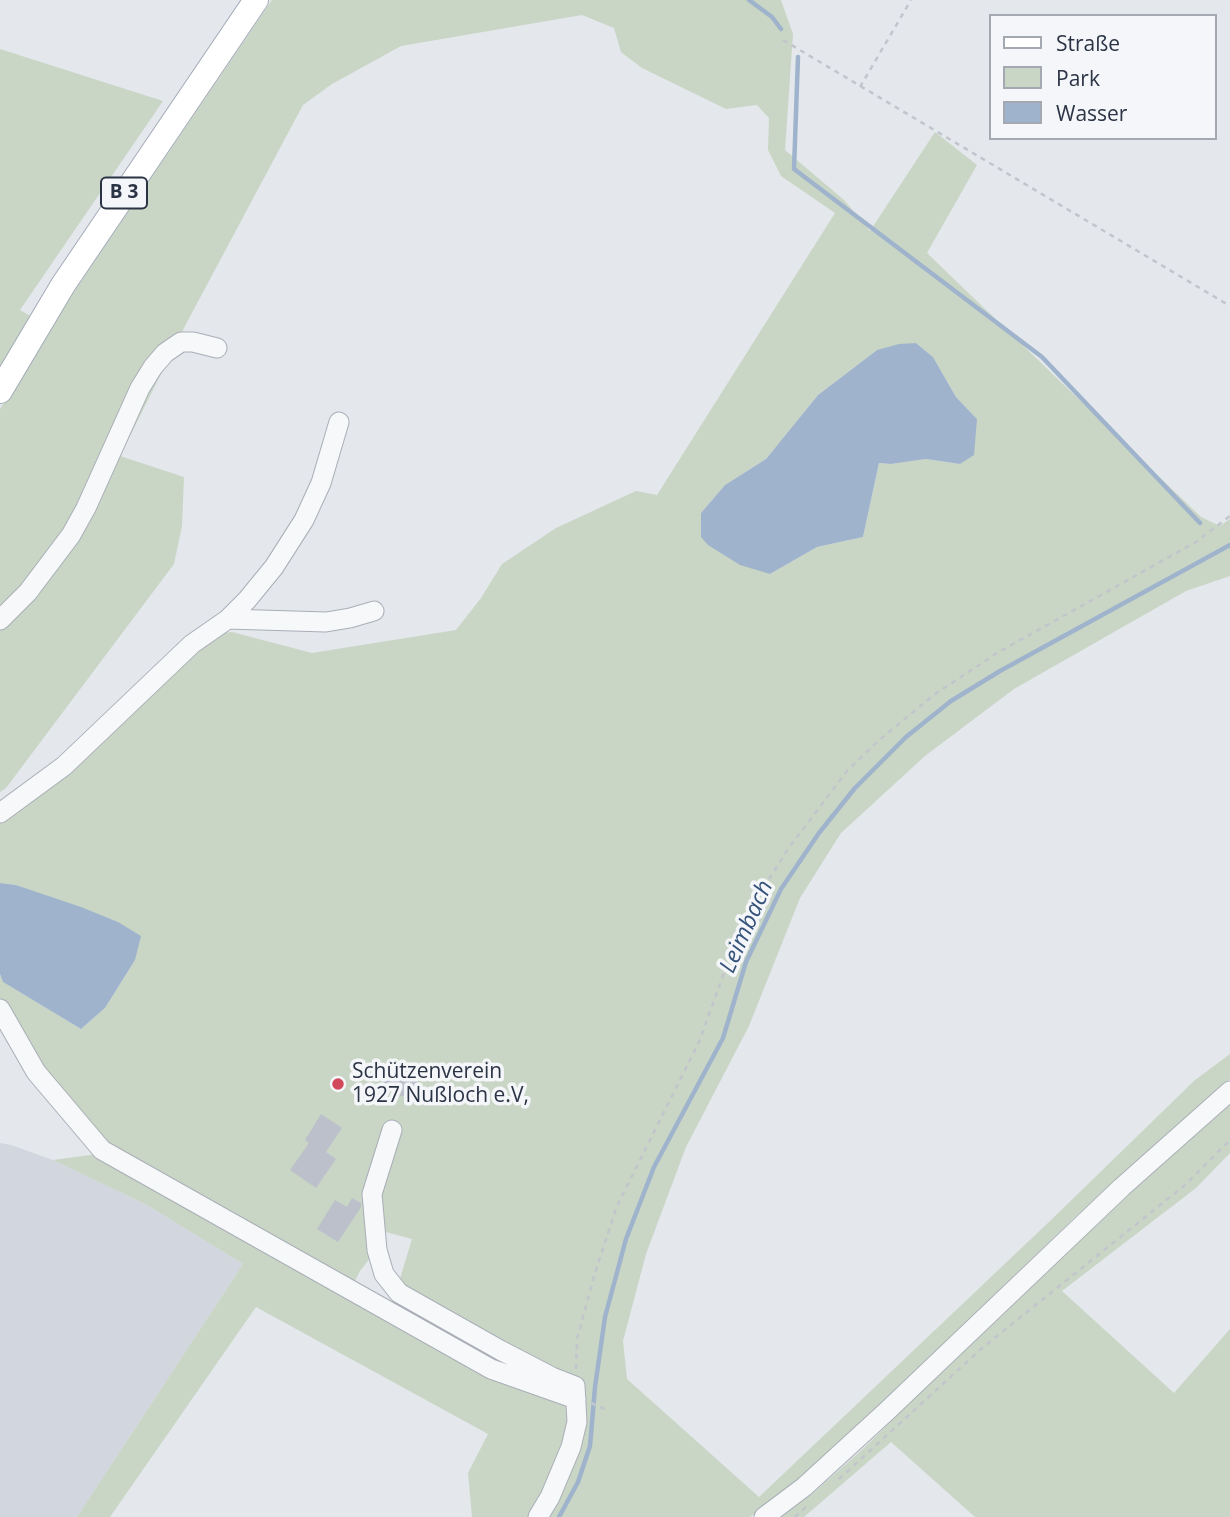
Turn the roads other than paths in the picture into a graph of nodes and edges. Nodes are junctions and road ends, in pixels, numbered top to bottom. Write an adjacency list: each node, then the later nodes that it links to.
1 (256, 0): 3 (main road, B 3)
2 (217, 348): 7 (street)
3 (0, 391)
4 (339, 422): 6 (street)
5 (374, 611): 6 (street)
6 (228, 619): 8 (street)
7 (0, 620)
8 (0, 813)
9 (0, 1009): 12 (street)
10 (1230, 1091): 14 (street)
11 (392, 1130): 12 (street)
12 (580, 1396): 13 (street)
13 (538, 1517)
14 (764, 1517)

